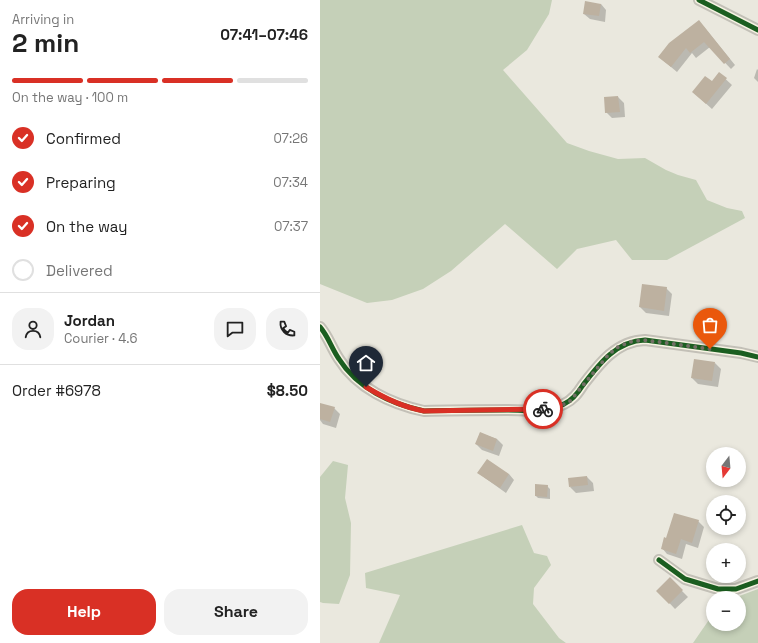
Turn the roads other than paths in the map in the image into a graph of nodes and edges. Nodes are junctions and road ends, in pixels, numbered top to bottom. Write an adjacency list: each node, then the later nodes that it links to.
1 (699, 0): 2 (street)
2 (758, 30)
3 (320, 327): 4 (street)
4 (758, 357)
5 (659, 560): 6 (street)
6 (758, 581)

